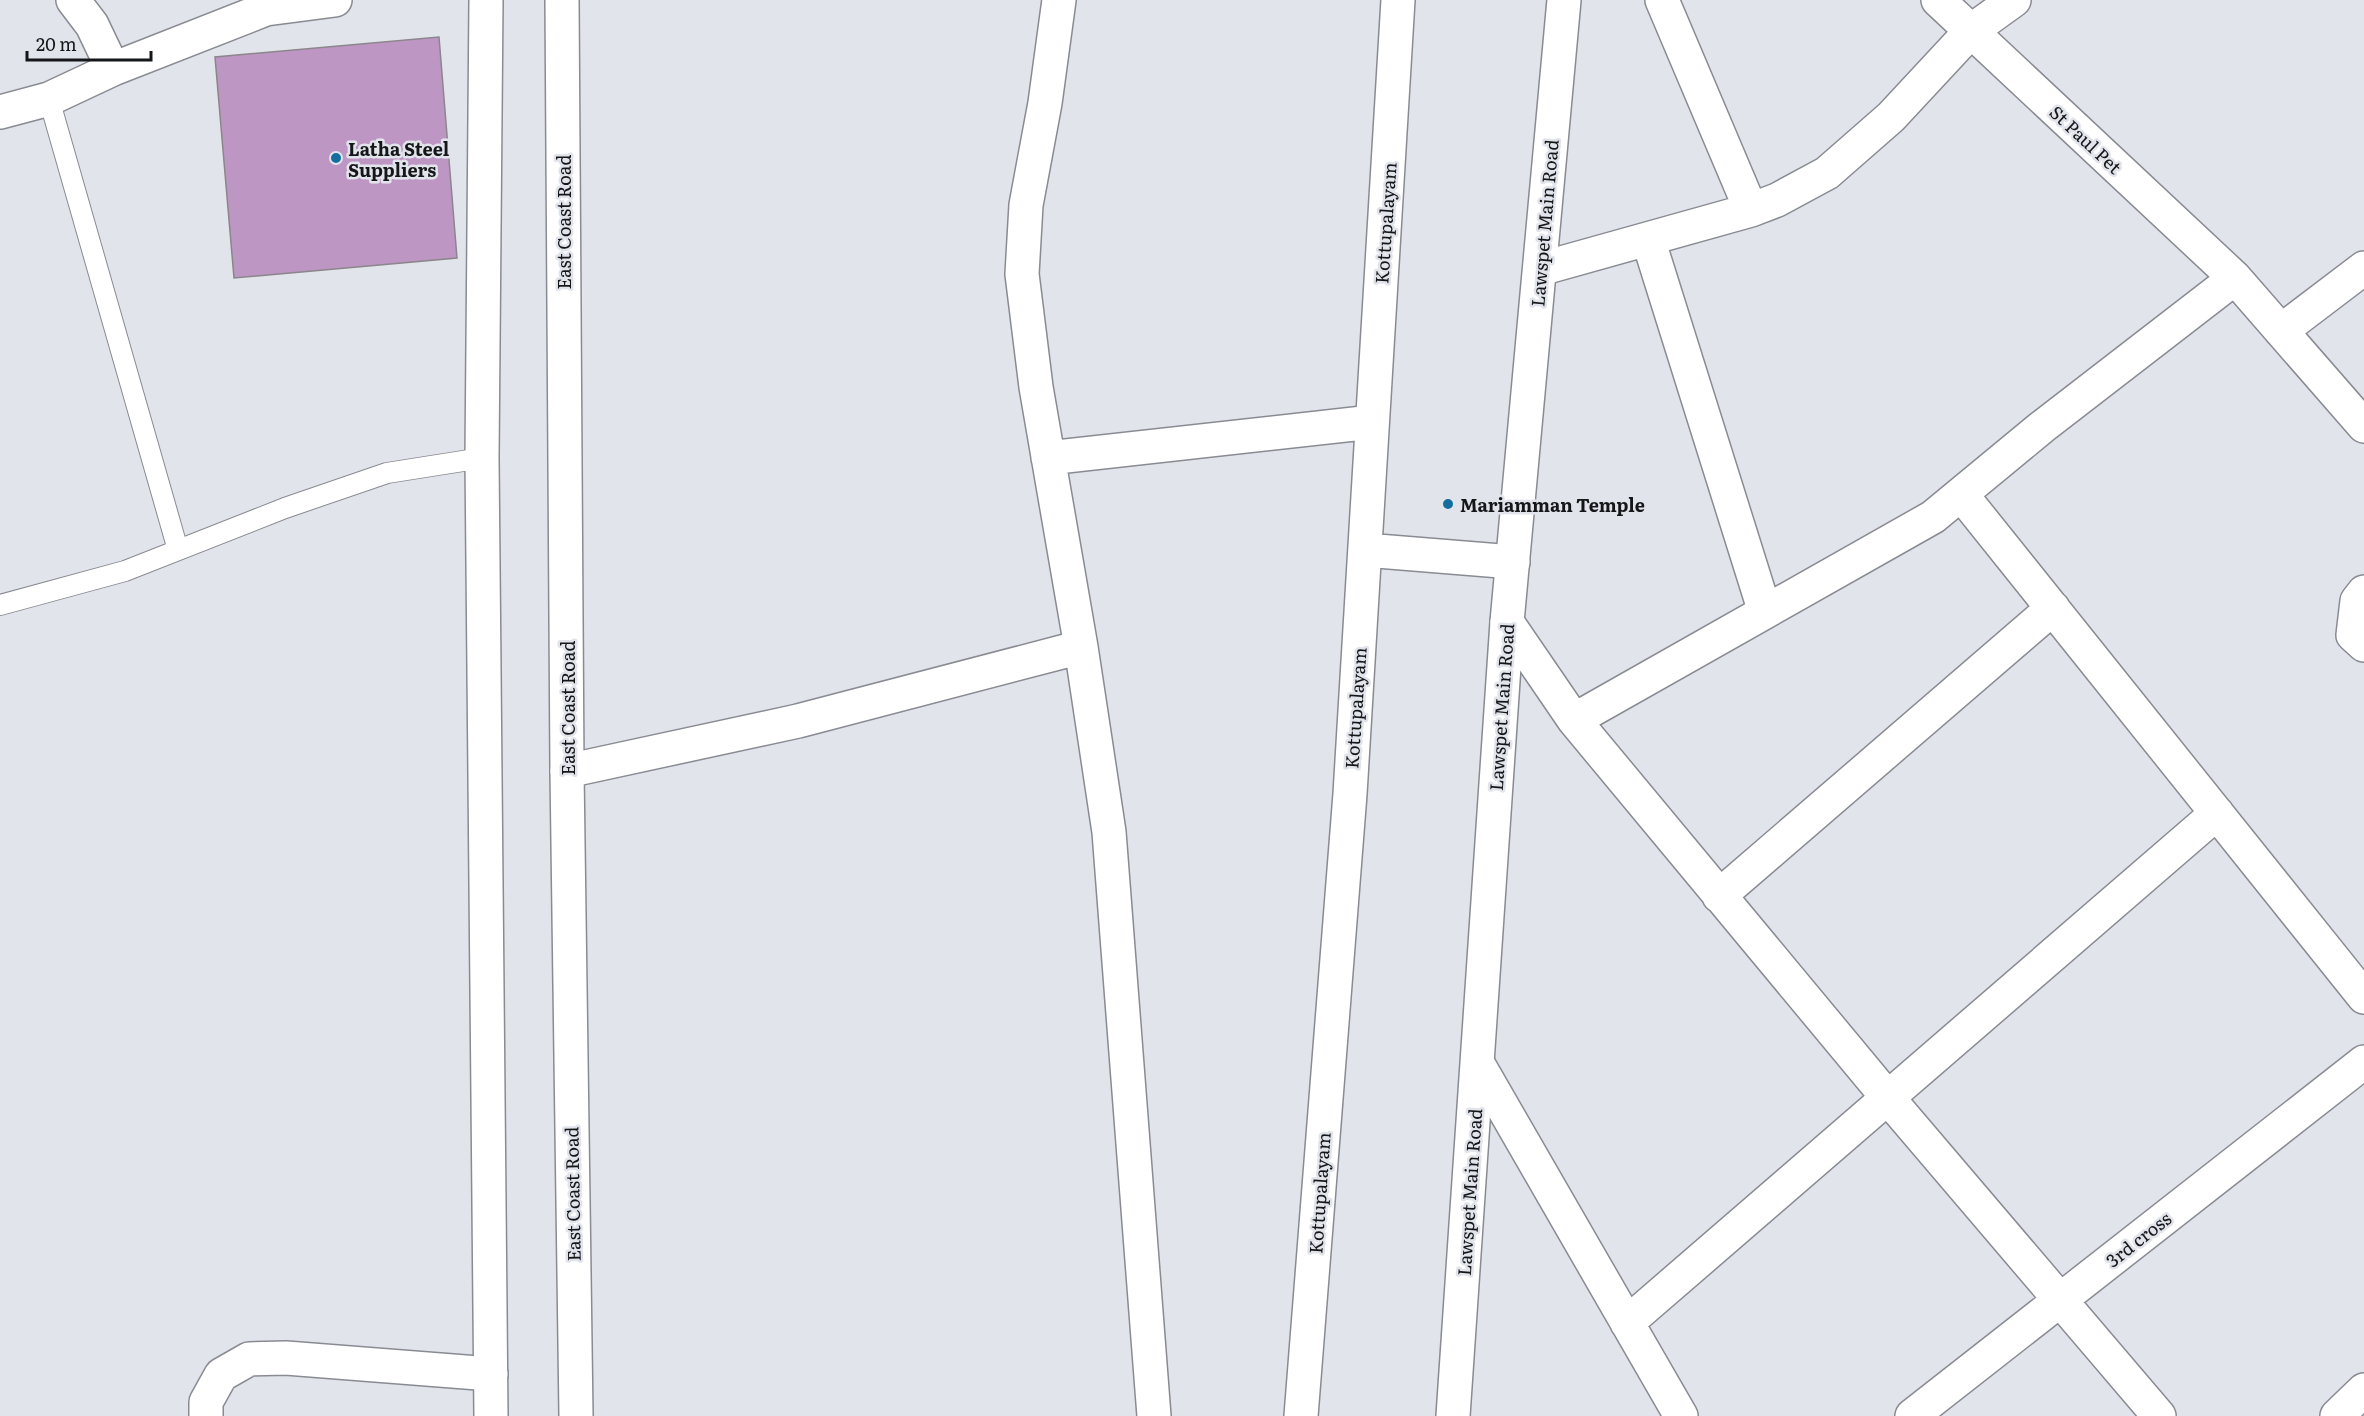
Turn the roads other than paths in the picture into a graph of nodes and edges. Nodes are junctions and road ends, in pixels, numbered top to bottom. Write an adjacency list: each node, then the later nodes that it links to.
1 (73, 0): 12 (main road)
2 (335, 0): 12 (main road)
3 (486, 0): 24 (main road)
4 (562, 0): 37 (main road, East Coast Road)
5 (1059, 0): 23 (main road)
6 (1398, 0): 21 (main road, Kottupalayam)
7 (1564, 0): 18 (main road, Lawspet Main Road)
8 (1662, 0): 15 (main road)
9 (1938, 0): 11 (main road, St Paul Pet)
10 (2014, 0): 11 (main road)
11 (1971, 31): 15 (main road); 19 (main road, St Paul Pet)
12 (113, 69): 13 (main road)
13 (49, 99): 14 (main road); 26 (lane)
14 (0, 112)
15 (1751, 210): 16 (main road)
16 (1648, 239): 18 (main road); 32 (main road)
17 (2364, 268): 20 (main road)
18 (1540, 269): 28 (main road, Lawspet Main Road)
19 (2235, 278): 20 (main road, St Paul Pet); 25 (main road)
20 (2281, 331): 22 (main road, St Paul Pet)
21 (1372, 422): 23 (main road); 27 (main road, Kottupalayam)
22 (2364, 426)
23 (1048, 458): 35 (main road)
24 (482, 459): 26 (lane); 46 (main road)
25 (1961, 494): 31 (main road); 32 (main road)
26 (178, 550): 30 (lane)
27 (1365, 550): 28 (main road); 52 (main road, Kottupalayam)
28 (1512, 562): 33 (main road, Lawspet Main Road)
29 (2364, 592): 34 (main road)
30 (0, 605)
31 (2053, 608): 38 (main road); 39 (main road)
32 (1765, 612): 36 (main road)
33 (1507, 622): 36 (main road); 42 (main road, Lawspet Main Road)
34 (2364, 645)
35 (1081, 647): 37 (main road); 51 (main road)
36 (1574, 720): 39 (main road)
37 (567, 771): 50 (main road, East Coast Road)
38 (2217, 813): 40 (main road); 43 (main road)
39 (1719, 896): 43 (main road)
40 (2364, 997)
41 (2364, 1062): 44 (main road, 3rd cross)
42 (1478, 1064): 45 (main road); 53 (main road, Lawspet Main Road)
43 (1888, 1098): 44 (main road); 45 (main road)
44 (2060, 1300): 55 (main road, 3rd cross); 56 (main road)
45 (1628, 1323): 54 (main road)
46 (491, 1374): 48 (main road); 49 (main road)
47 (2364, 1390): 57 (main road)
48 (206, 1416)
49 (491, 1416)
50 (576, 1416)
51 (1154, 1416)
52 (1301, 1416)
53 (1453, 1416)
54 (1681, 1416)
55 (1912, 1416)
56 (2159, 1416)
57 (2337, 1416)

